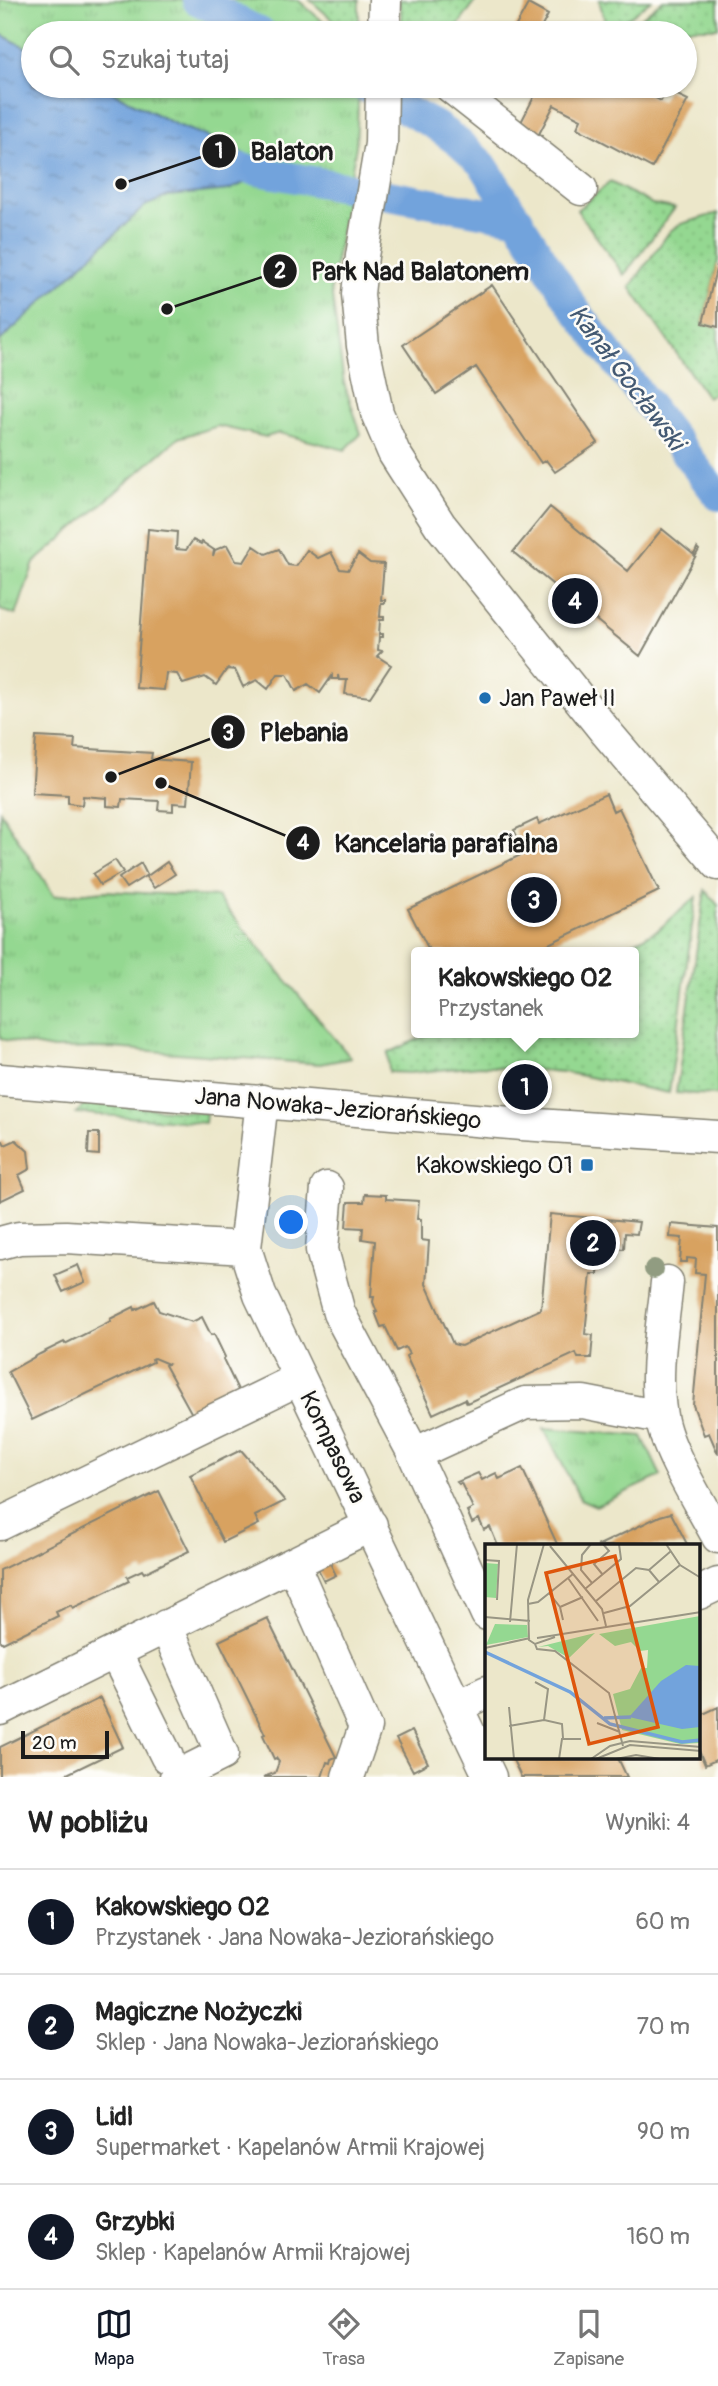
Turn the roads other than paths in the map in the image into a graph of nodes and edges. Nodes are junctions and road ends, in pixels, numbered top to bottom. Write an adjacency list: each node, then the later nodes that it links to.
1 (385, 0): 2 (street)
2 (384, 21)
3 (383, 98): 6 (street)
4 (465, 98): 5 (street)
5 (581, 189)
6 (718, 864)
7 (0, 1080): 8 (street, Jana Nowaka-Jeziorańskiego)
8 (262, 1101): 9 (street, Jana Nowaka-Jeziorańskiego); 12 (street, Kompasowa)
9 (718, 1137)
10 (327, 1188): 16 (street)
11 (0, 1243): 12 (street)
12 (245, 1248): 14 (street, Kompasowa)
13 (667, 1282): 15 (street)
14 (299, 1379): 17 (street); 18 (street, Kompasowa)
15 (661, 1417): 16 (street); 19 (street)
16 (414, 1454): 23 (street)
17 (0, 1524)
18 (371, 1525): 20 (street); 27 (street, Kompasowa)
19 (718, 1537)
20 (293, 1564): 24 (street); 30 (street)
21 (718, 1584): 22 (street)
22 (700, 1593)
23 (485, 1610)
24 (166, 1626): 25 (street); 29 (street)
25 (115, 1652): 28 (street); 29 (street)
26 (485, 1693): 27 (street)
27 (458, 1706): 31 (street, Kompasowa)
28 (0, 1709)
29 (171, 1767)
30 (348, 1777)
31 (490, 1777)

